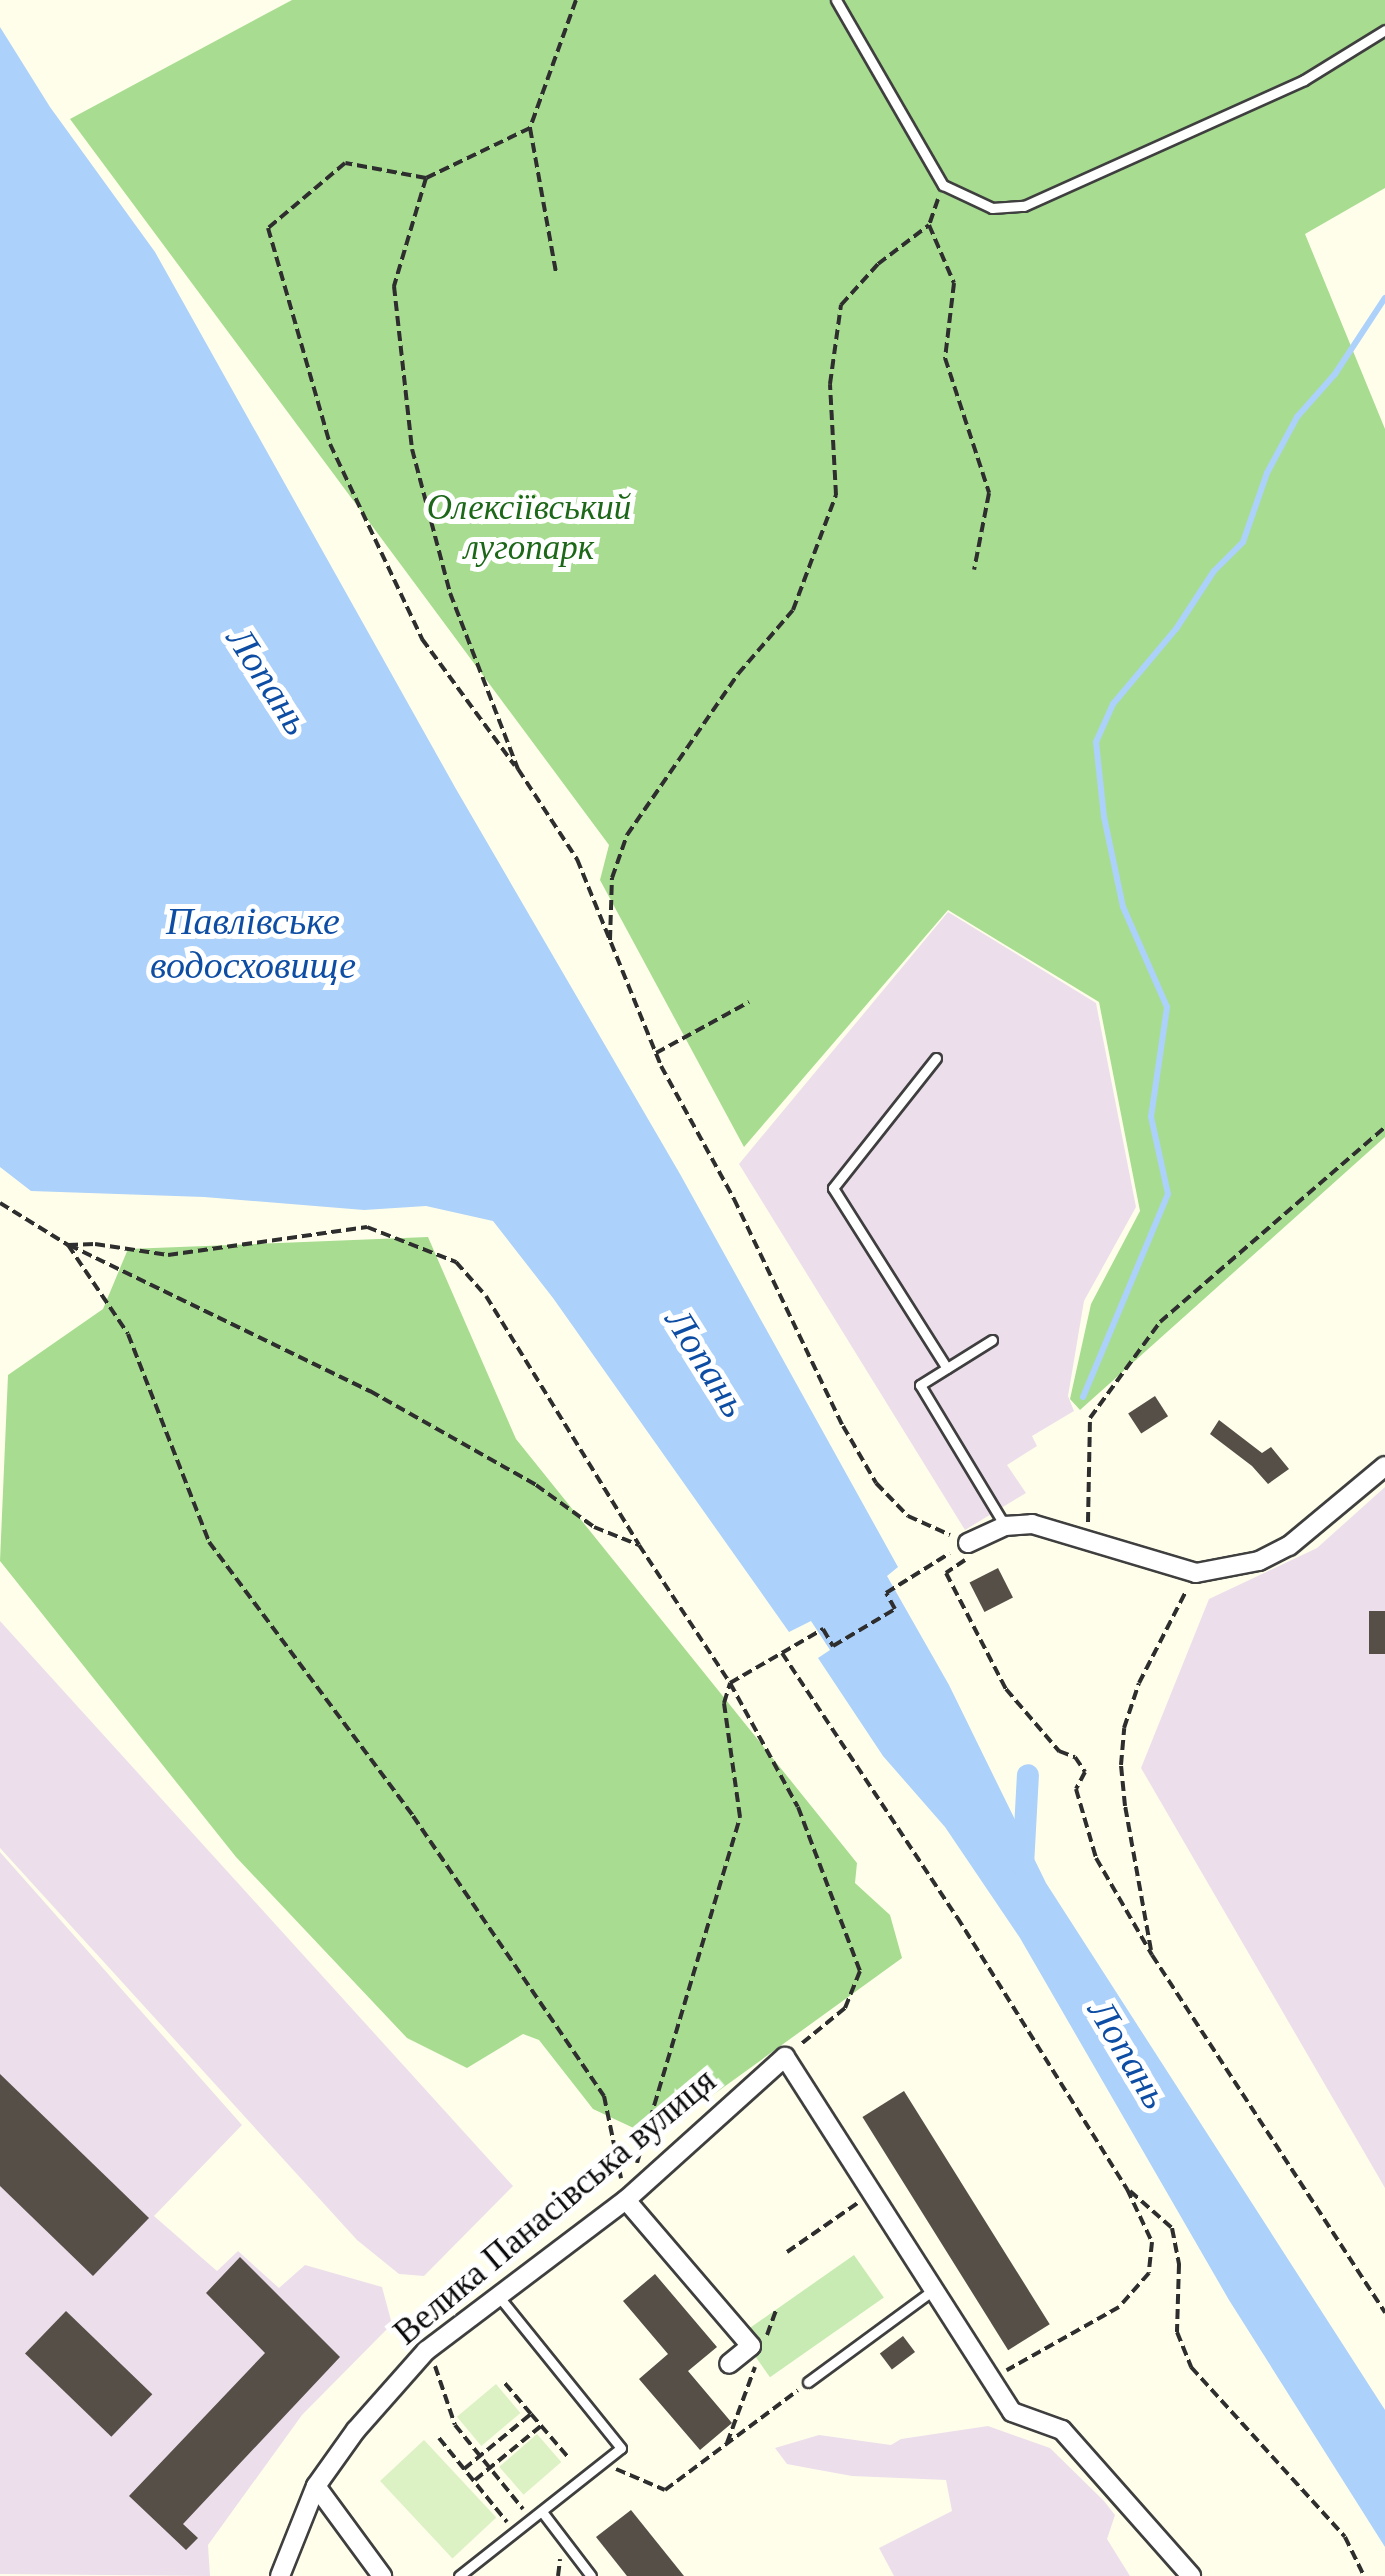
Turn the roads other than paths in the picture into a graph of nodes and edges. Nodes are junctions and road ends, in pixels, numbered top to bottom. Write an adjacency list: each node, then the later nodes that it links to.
1 (836, 0): 2 (lane)
2 (1385, 30)
3 (936, 1058): 5 (lane)
4 (992, 1340): 5 (lane)
5 (947, 1368): 7 (lane)
6 (1385, 1466): 7 (street)
7 (1005, 1526): 8 (street)
8 (968, 1542)
9 (626, 2200): 10 (street, Велика Панасівська вулиця); 11 (street, Велика Панасівська вулиця); 12 (street)
10 (932, 2291): 13 (lane); 20 (street)
11 (498, 2298): 14 (street, Велика Панасівська вулиця); 15 (lane)
12 (728, 2364)
13 (808, 2382)
14 (316, 2486): 16 (street, Велика Панасівська вулиця); 17 (street)
15 (543, 2513): 18 (lane); 19 (lane)
16 (280, 2576)
17 (382, 2576)
18 (459, 2576)
19 (591, 2576)
20 (1191, 2576)

